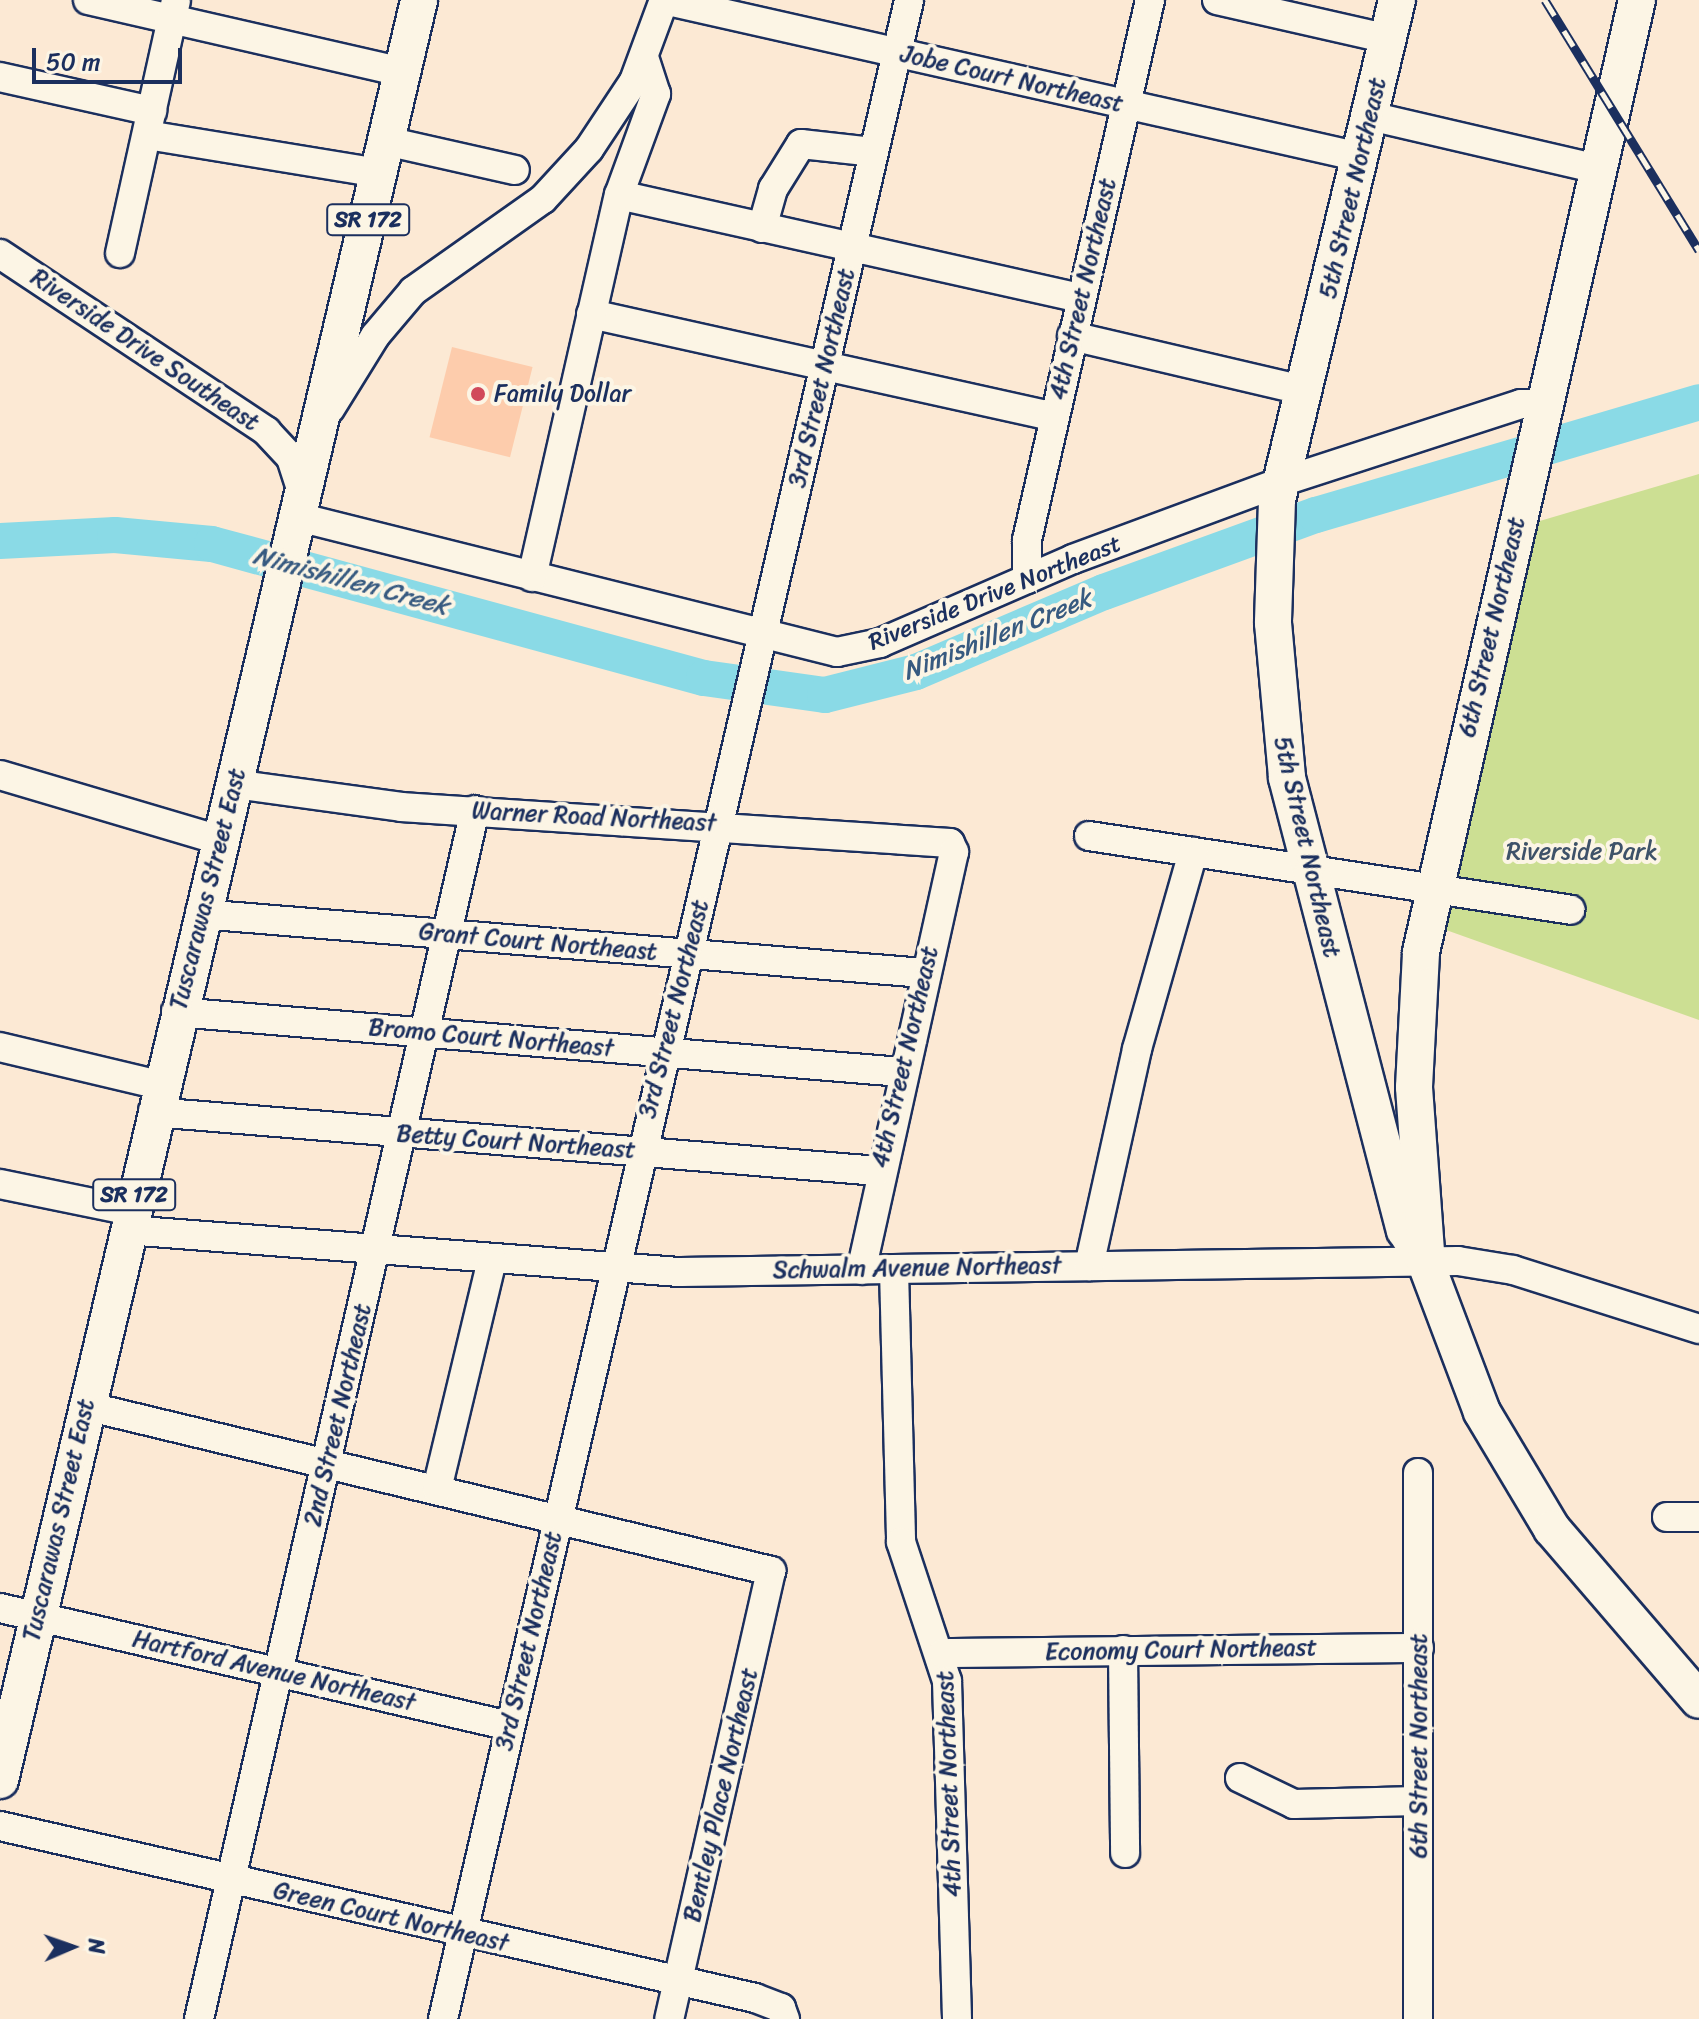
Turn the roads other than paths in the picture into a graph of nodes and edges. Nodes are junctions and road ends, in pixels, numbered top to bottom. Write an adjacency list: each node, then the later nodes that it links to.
1 (88, 0): 9 (street)
2 (419, 0): 13 (main road, Tuscarawas Street East / SR 172)
3 (664, 0): 11 (street, Jobe Court Northeast); 12 (street)
4 (909, 0): 11 (street, 3rd Street Northeast)
5 (1150, 0): 15 (street, 4th Street Northeast)
6 (1217, 0): 10 (street)
7 (1397, 0): 10 (main road, 5th Street Northeast)
8 (1637, 0): 21 (main road, 6th Street Northeast)
9 (174, 9): 13 (street); 17 (street)
10 (1388, 39): 16 (main road, 5th Street Northeast)
11 (896, 52): 15 (street, Jobe Court Northeast); 18 (street, 3rd Street Northeast)
12 (645, 60): 23 (street); 35 (street)
13 (402, 72): 19 (main road, Tuscarawas Street East / SR 172)
14 (0, 77): 17 (street)
15 (1125, 105): 20 (street, Jobe Court Northeast); 28 (street, 4th Street Northeast)
16 (1370, 116): 20 (main road, 5th Street Northeast); 21 (street)
17 (149, 123): 19 (street); 26 (street)
18 (873, 152): 24 (street); 25 (street, 3rd Street Northeast)
19 (382, 157): 22 (street); 35 (main road, Tuscarawas Street East / SR 172)
20 (1360, 157): 32 (main road, 5th Street Northeast)
21 (1598, 169): 33 (main road, 6th Street Northeast)
22 (515, 170)
23 (619, 195): 24 (street); 29 (street)
24 (762, 228): 25 (street)
25 (851, 248): 28 (street); 31 (street, 3rd Street Northeast)
26 (120, 253)
27 (0, 254): 37 (street, Riverside Drive Southeast)
28 (1081, 298): 30 (street, 4th Street Northeast)
29 (591, 314): 31 (street); 38 (street)
30 (1072, 336): 32 (street); 34 (street, 4th Street Northeast)
31 (825, 366): 34 (street); 40 (street, 3rd Street Northeast)
32 (1306, 391): 36 (main road, 5th Street Northeast)
33 (1542, 409): 36 (street, Riverside Drive Northeast); 50 (main road, 6th Street Northeast)
34 (1054, 417): 39 (street, 4th Street Northeast)
35 (316, 439): 37 (main road, Tuscarawas Street East / SR 172)
36 (1279, 491): 39 (street, Riverside Drive Northeast); 49 (main road, 5th Street Northeast)
37 (299, 515): 38 (street, Riverside Drive Northeast); 42 (main road, Tuscarawas Street East / SR 172)
38 (532, 577): 40 (street, Riverside Drive Northeast)
39 (1027, 579): 40 (street, Riverside Drive Northeast)
40 (760, 644): 44 (street, 3rd Street Northeast)
41 (0, 775): 46 (street)
42 (234, 784): 43 (street, Warner Road Northeast); 46 (main road, Tuscarawas Street East / SR 172)
43 (475, 810): 44 (street, Warner Road Northeast); 53 (street, 2nd Street Northeast)
44 (718, 824): 47 (street, Warner Road Northeast); 54 (street, 3rd Street Northeast)
45 (1089, 836): 48 (street)
46 (219, 840): 52 (main road, Tuscarawas Street East / SR 172)
47 (953, 846): 55 (street, 4th Street Northeast)
48 (1193, 852): 49 (street); 70 (street)
49 (1309, 868): 50 (street); 69 (main road, 5th Street Northeast)
50 (1433, 884): 51 (street); 69 (main road, 6th Street Northeast)
51 (1570, 910)
52 (200, 914): 53 (street, Grant Court Northeast); 56 (main road, Tuscarawas Street East / SR 172)
53 (446, 935): 54 (street, Grant Court Northeast); 57 (street, 2nd Street Northeast)
54 (687, 953): 55 (street, Grant Court Northeast); 59 (street, 3rd Street Northeast)
55 (924, 973): 60 (street, 4th Street Northeast)
56 (176, 1012): 57 (street, Bromo Court Northeast); 61 (main road, Tuscarawas Street East / SR 172)
57 (424, 1034): 59 (street, Bromo Court Northeast); 62 (street, 2nd Street Northeast)
58 (0, 1047): 61 (street, Betty Court Northeast)
59 (663, 1052): 60 (street, Bromo Court Northeast); 63 (street, 3rd Street Northeast)
60 (901, 1072): 64 (street, 4th Street Northeast)
61 (156, 1098): 62 (street, Betty Court Northeast); 66 (main road, Tuscarawas Street East / SR 172)
62 (402, 1133): 63 (street, Betty Court Northeast); 67 (street, 2nd Street Northeast)
63 (640, 1151): 64 (street, Betty Court Northeast); 71 (street, 3rd Street Northeast)
64 (878, 1171): 72 (street, 4th Street Northeast)
65 (0, 1184): 66 (street, Schwalm Avenue Northeast)
66 (128, 1221): 67 (street, Schwalm Avenue Northeast); 75 (main road, Tuscarawas Street East / SR 172)
67 (376, 1251): 68 (street, Schwalm Avenue Northeast); 76 (street, 2nd Street Northeast)
68 (492, 1260): 71 (street, Schwalm Avenue Northeast); 78 (street)
69 (1425, 1261): 70 (street, Schwalm Avenue Northeast); 74 (street, Schwalm Avenue Northeast); 88 (main road)
70 (1089, 1266): 73 (street, Schwalm Avenue Northeast)
71 (614, 1269): 72 (street, Schwalm Avenue Northeast); 79 (street, 3rd Street Northeast)
72 (861, 1270): 73 (street, Schwalm Avenue Northeast)
73 (894, 1270): 86 (street, 4th Street Northeast)
74 (1699, 1329)
75 (86, 1406): 76 (street); 83 (main road, Tuscarawas Street East / SR 172)
76 (327, 1464): 78 (street); 87 (street, 2nd Street Northeast)
77 (1418, 1473): 84 (street, 6th Street Northeast)
78 (437, 1489): 79 (street)
79 (558, 1516): 89 (street, 3rd Street Northeast); 97 (street, Bentley Place Northeast)
80 (1667, 1517): 81 (street)
81 (1699, 1517)
82 (0, 1608): 83 (street, Hartford Avenue Northeast)
83 (37, 1616): 87 (street, Hartford Avenue Northeast); 91 (main road, Tuscarawas Street East / SR 172)
84 (1419, 1648): 85 (street, Economy Court Northeast); 92 (street, 6th Street Northeast)
85 (1123, 1650): 86 (street, Economy Court Northeast); 94 (street)
86 (943, 1653): 102 (street, 4th Street Northeast)
87 (279, 1670): 89 (street, Hartford Avenue Northeast); 95 (street, 2nd Street Northeast)
88 (1699, 1700)
89 (510, 1726): 96 (street, 3rd Street Northeast)
90 (1240, 1778): 92 (street)
91 (0, 1780)
92 (1418, 1801): 103 (street, 6th Street Northeast)
93 (0, 1826): 95 (street, Green Court Northeast)
94 (1125, 1853)
95 (231, 1881): 96 (street, Green Court Northeast); 99 (street, 2nd Street Northeast)
96 (462, 1934): 97 (street, Green Court Northeast); 100 (street, 3rd Street Northeast)
97 (678, 1981): 98 (street, Green Court Northeast); 101 (street, Bentley Place Northeast)
98 (783, 2014)
99 (199, 2019)
100 (443, 2019)
101 (669, 2019)
102 (957, 2019)
103 (1418, 2019)

